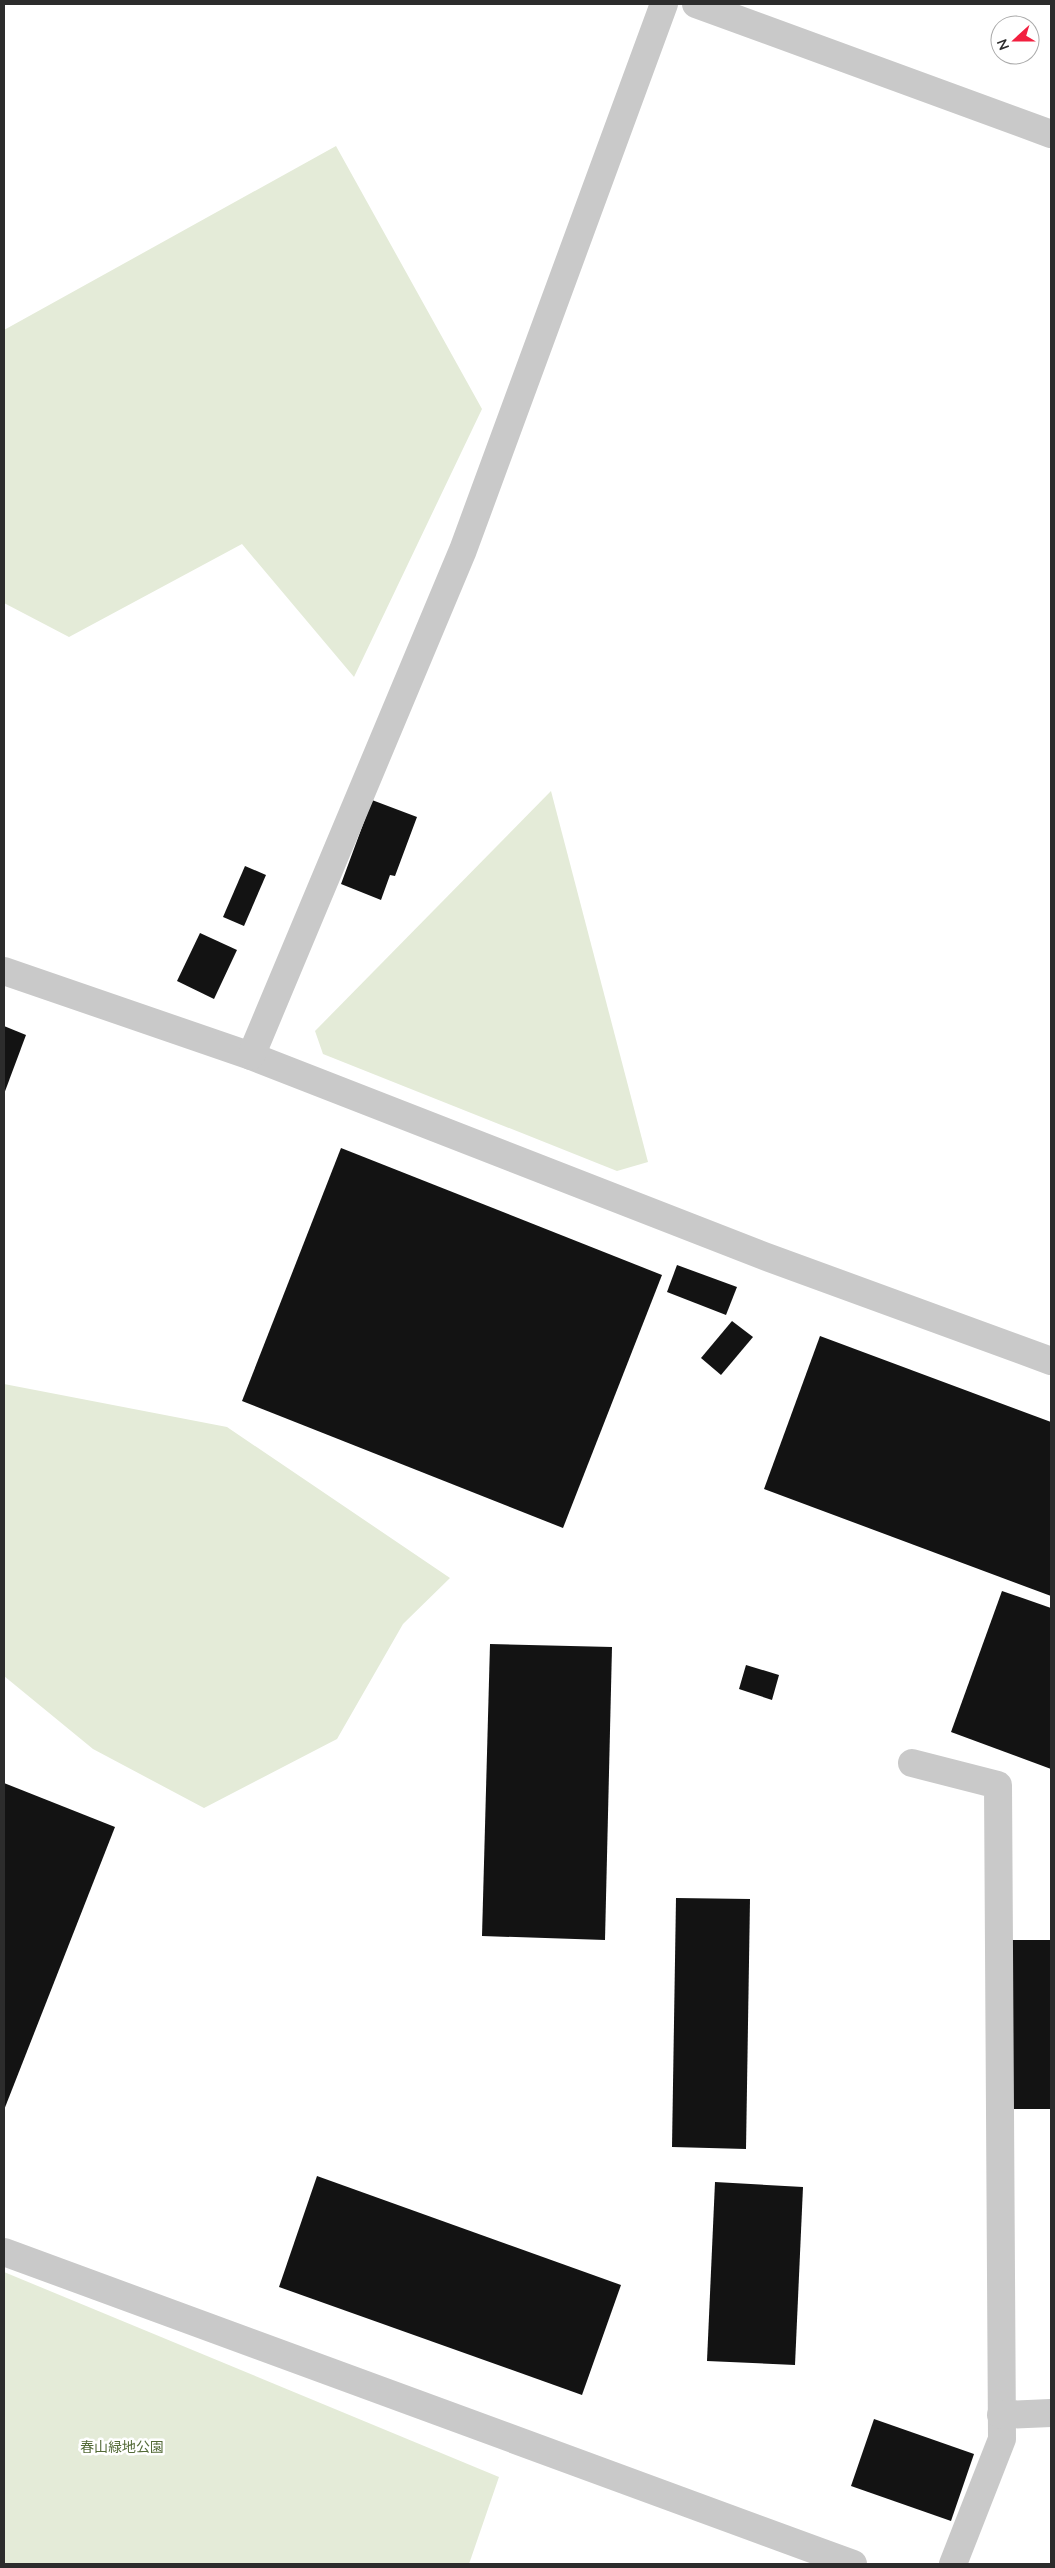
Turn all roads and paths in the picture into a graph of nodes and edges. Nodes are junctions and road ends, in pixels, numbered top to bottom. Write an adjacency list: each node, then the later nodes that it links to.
1 (664, 4): 5 (street)
2 (696, 4): 3 (street)
3 (1051, 134)
4 (4, 970): 5 (street)
5 (251, 1056): 6 (street)
6 (1051, 1361)
7 (912, 1763): 10 (street)
8 (4, 2252): 11 (street)
9 (1051, 2413): 10 (street)
10 (1001, 2415): 12 (street)
11 (854, 2564)
12 (953, 2564)

